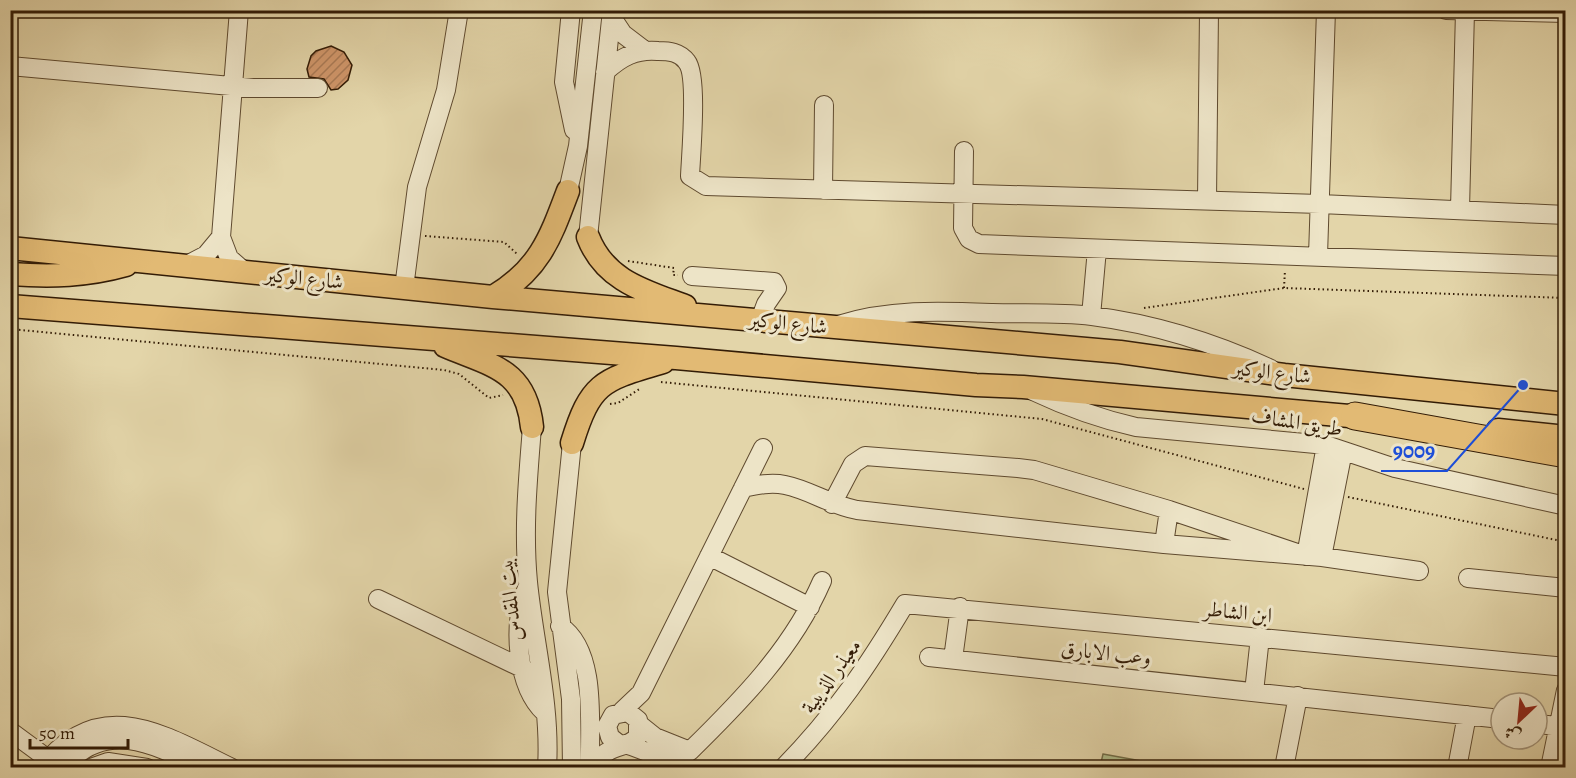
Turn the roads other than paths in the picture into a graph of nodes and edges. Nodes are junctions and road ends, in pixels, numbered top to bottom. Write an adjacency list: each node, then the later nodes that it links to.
1 (239, 10): 15 (street)
2 (459, 10): 38 (street)
3 (571, 10): 18 (street)
4 (593, 10): 11 (street)
5 (1209, 10): 23 (street)
6 (1326, 10): 24 (street)
7 (1446, 10): 8 (street)
8 (1465, 11): 9 (street); 25 (street)
9 (1566, 13)
10 (611, 19): 11 (street); 12 (street); 14 (street)
11 (589, 30): 18 (street)
12 (644, 50): 14 (street); 20 (street)
13 (10, 66): 15 (street)
14 (605, 72): 28 (street)
15 (234, 86): 16 (street); 27 (street)
16 (318, 88)
17 (824, 105): 20 (street)
18 (578, 146): 21 (street)
19 (964, 151): 22 (street)
20 (823, 190): 22 (street)
21 (568, 191): 39 (main road)
22 (963, 195): 23 (street); 30 (street)
23 (1207, 200): 24 (street)
24 (1320, 204): 25 (street); 31 (street)
25 (1460, 209): 26 (street)
26 (1566, 215)
27 (221, 237): 33 (street); 35 (street)
28 (588, 237): 41 (main road)
29 (10, 248): 32 (main road, شارع الوكير)
30 (1097, 249): 31 (street); 42 (street)
31 (1318, 256): 34 (street)
32 (139, 261): 33 (main road, شارع الوكير); 36 (main road)
33 (185, 266): 35 (main road, شارع الوكير)
34 (1566, 266)
35 (245, 272): 38 (main road, شارع الوكير)
36 (10, 274)
37 (692, 276): 43 (street)
38 (404, 288): 39 (main road, شارع الوكير)
39 (493, 297): 41 (main road, شارع الوكير)
40 (10, 306): 45 (main road, شارع الوكير)
41 (709, 315): 43 (main road, شارع الوكير)
42 (1091, 316): 44 (street); 47 (street)
43 (760, 320): 44 (main road, شارع الوكير)
44 (830, 328): 47 (main road, شارع الوكير)
45 (427, 338): 46 (main road, شارع الوكير); 51 (main road)
46 (676, 358): 48 (main road, شارع الوكير); 53 (main road)
47 (1284, 375): 49 (main road, شارع الوكير)
48 (1023, 387): 50 (main road, شارع الوكير); 55 (street, طريق المشاف)
49 (1566, 404)
50 (1355, 416): 52 (main road, شارع الوكير); 56 (highway)
51 (532, 427): 67 (street, بيت المقدس)
52 (1566, 437)
53 (572, 443): 73 (street)
54 (763, 448): 57 (street)
55 (1334, 448): 59 (street, طريق المشاف); 63 (street)
56 (1566, 454)
57 (743, 488): 58 (street); 62 (street)
58 (832, 504): 60 (street); 61 (street)
59 (1566, 506)
60 (1169, 510): 61 (street); 63 (street)
61 (1164, 544): 63 (street)
62 (709, 556): 71 (street); 84 (street)
63 (1314, 557): 64 (street)
64 (1419, 571)
65 (1468, 578): 68 (street)
66 (822, 581): 71 (street)
67 (529, 585): 74 (street); 87 (street, بيت المقدس)
68 (1566, 588)
69 (378, 599): 76 (street)
70 (905, 603): 72 (street, ابن الشاطر); 104 (street, معيذر الذيبية)
71 (810, 607): 95 (street)
72 (960, 608): 75 (street, ابن الشاطر); 78 (street)
73 (560, 626): 82 (street); 102 (street)
74 (518, 636): 76 (street); 80 (street)
75 (1260, 637): 79 (street, ابن الشاطر); 83 (street)
76 (490, 653): 80 (street)
77 (929, 657): 78 (street, وعب الابارق)
78 (953, 659): 83 (street, وعب الابارق)
79 (1566, 667)
80 (524, 669): 87 (street)
81 (1566, 690): 92 (street)
82 (588, 692): 86 (street); 103 (street)
83 (1254, 692): 85 (street, وعب الابارق)
84 (641, 693): 86 (street); 90 (street)
85 (1298, 696): 88 (street, وعب الابارق); 105 (street)
86 (620, 712): 90 (street); 94 (street)
87 (545, 713): 101 (street, بيت المقدس)
88 (1467, 715): 89 (street, وعب الابارق); 106 (street)
89 (1489, 718)
90 (639, 722): 94 (street); 95 (street)
91 (1549, 725): 92 (street)
92 (1558, 726): 107 (street)
93 (10, 731): 96 (street)
94 (622, 744): 95 (street); 103 (street)
95 (661, 748)
96 (50, 765): 99 (street); 100 (street)
97 (91, 768): 98 (street)
98 (147, 768)
99 (202, 768)
100 (232, 768)
101 (547, 768)
102 (572, 768)
103 (591, 768)
104 (783, 768)
105 (1284, 768)
106 (1457, 768)
107 (1550, 768)

